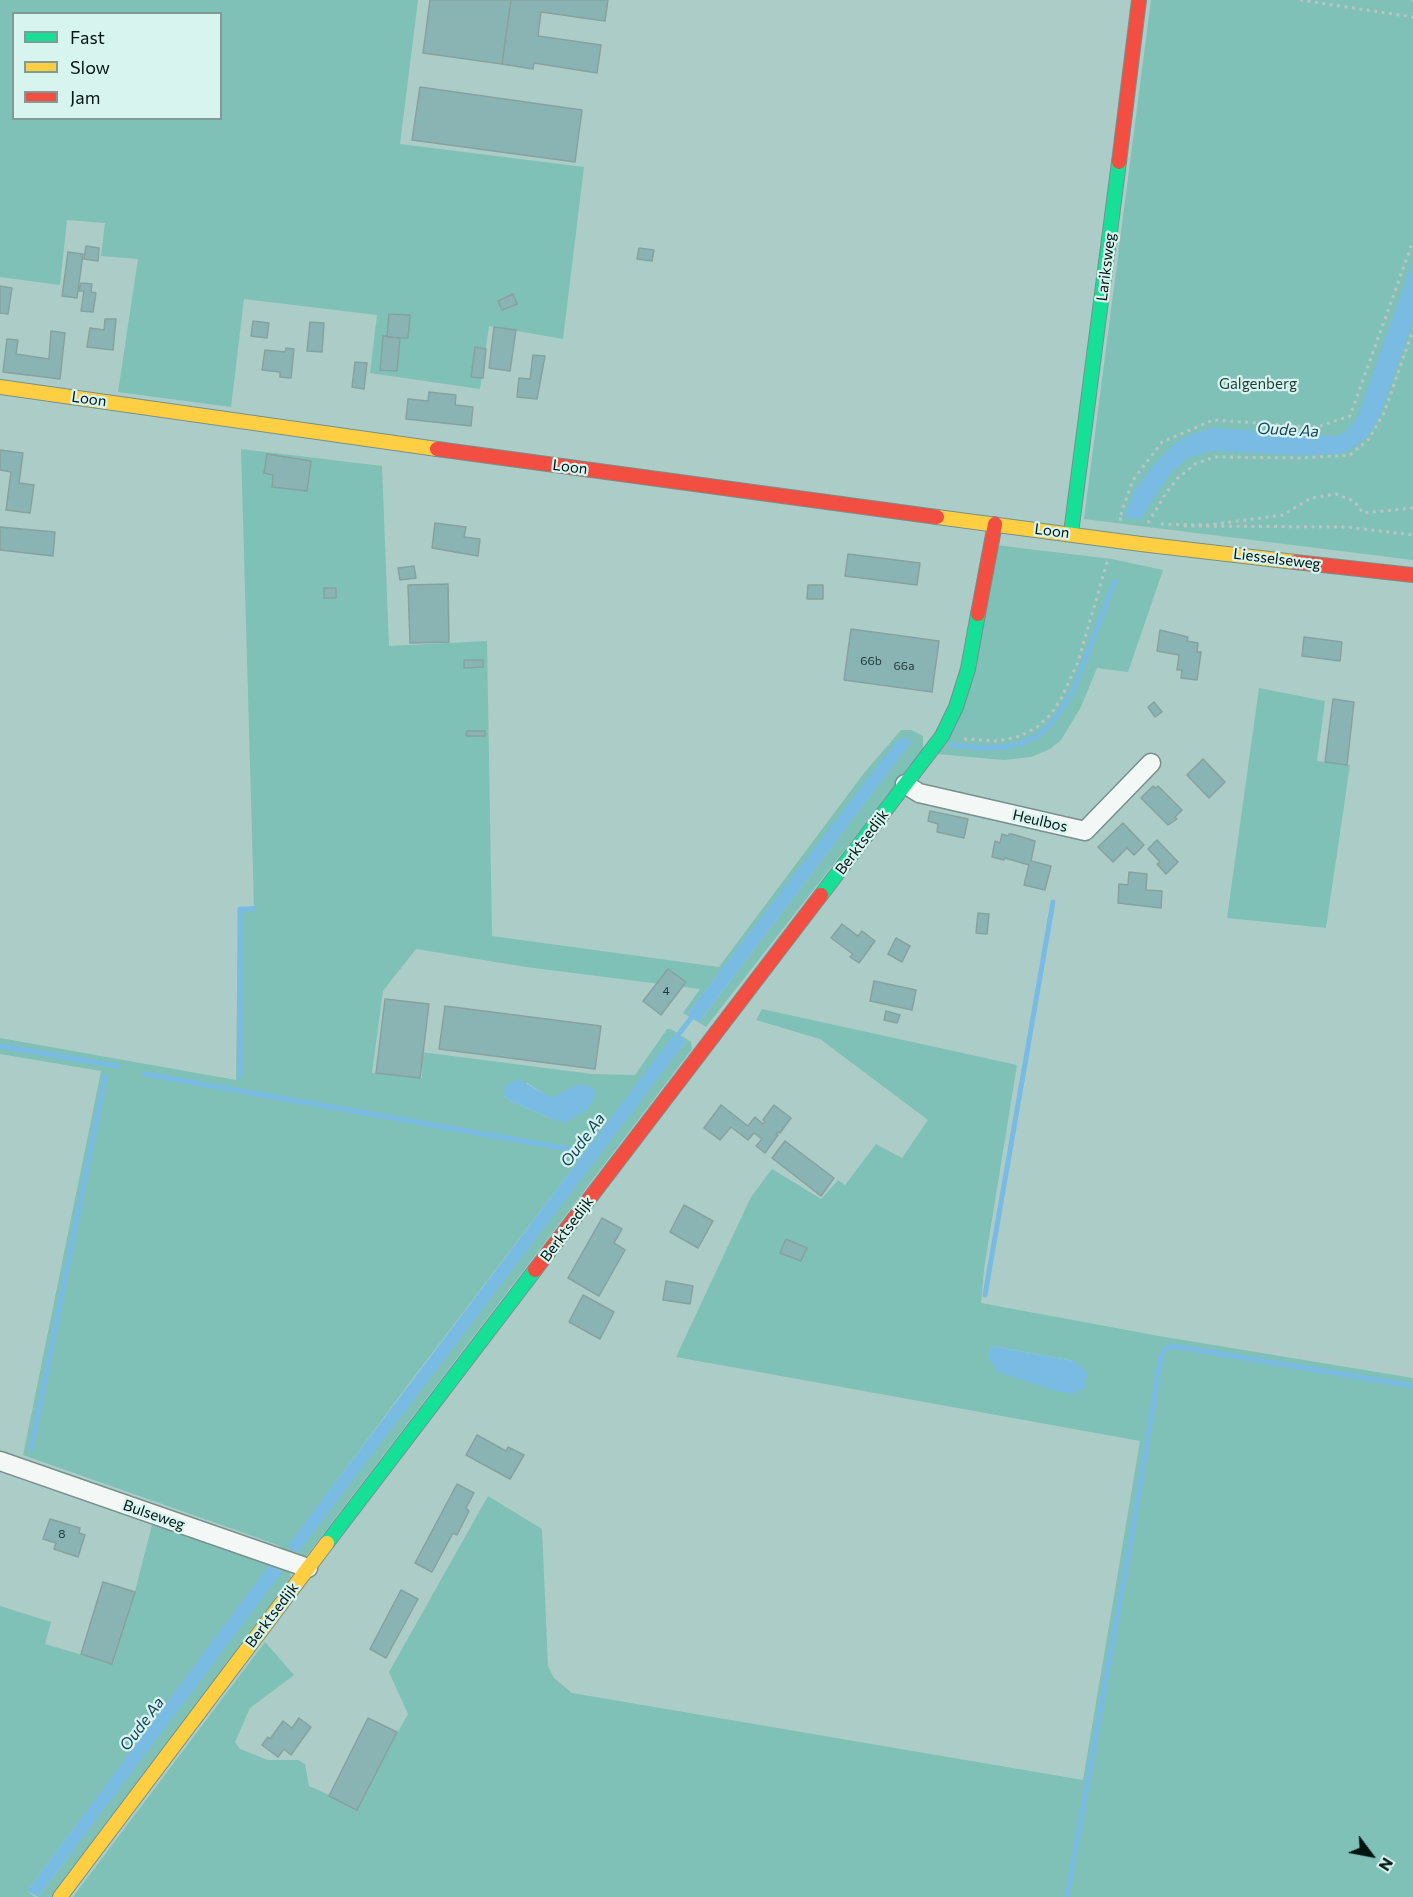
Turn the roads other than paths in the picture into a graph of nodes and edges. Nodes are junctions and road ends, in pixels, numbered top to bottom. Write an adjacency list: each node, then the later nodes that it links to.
1 (1139, 0): 4 (street, Lariksweg)
2 (0, 387): 3 (street, Loon)
3 (995, 524): 4 (street, Loon); 8 (street, Berktsedijk)
4 (1071, 533): 5 (street, Loon)
5 (1141, 544): 6 (street, Liesselseweg)
6 (1413, 575)
7 (1151, 763): 8 (street, Heulbos)
8 (905, 784): 10 (street, Berktsedijk)
9 (0, 1461): 10 (street, Bulseweg)
10 (308, 1568): 11 (street, Berktsedijk)
11 (60, 1897)

